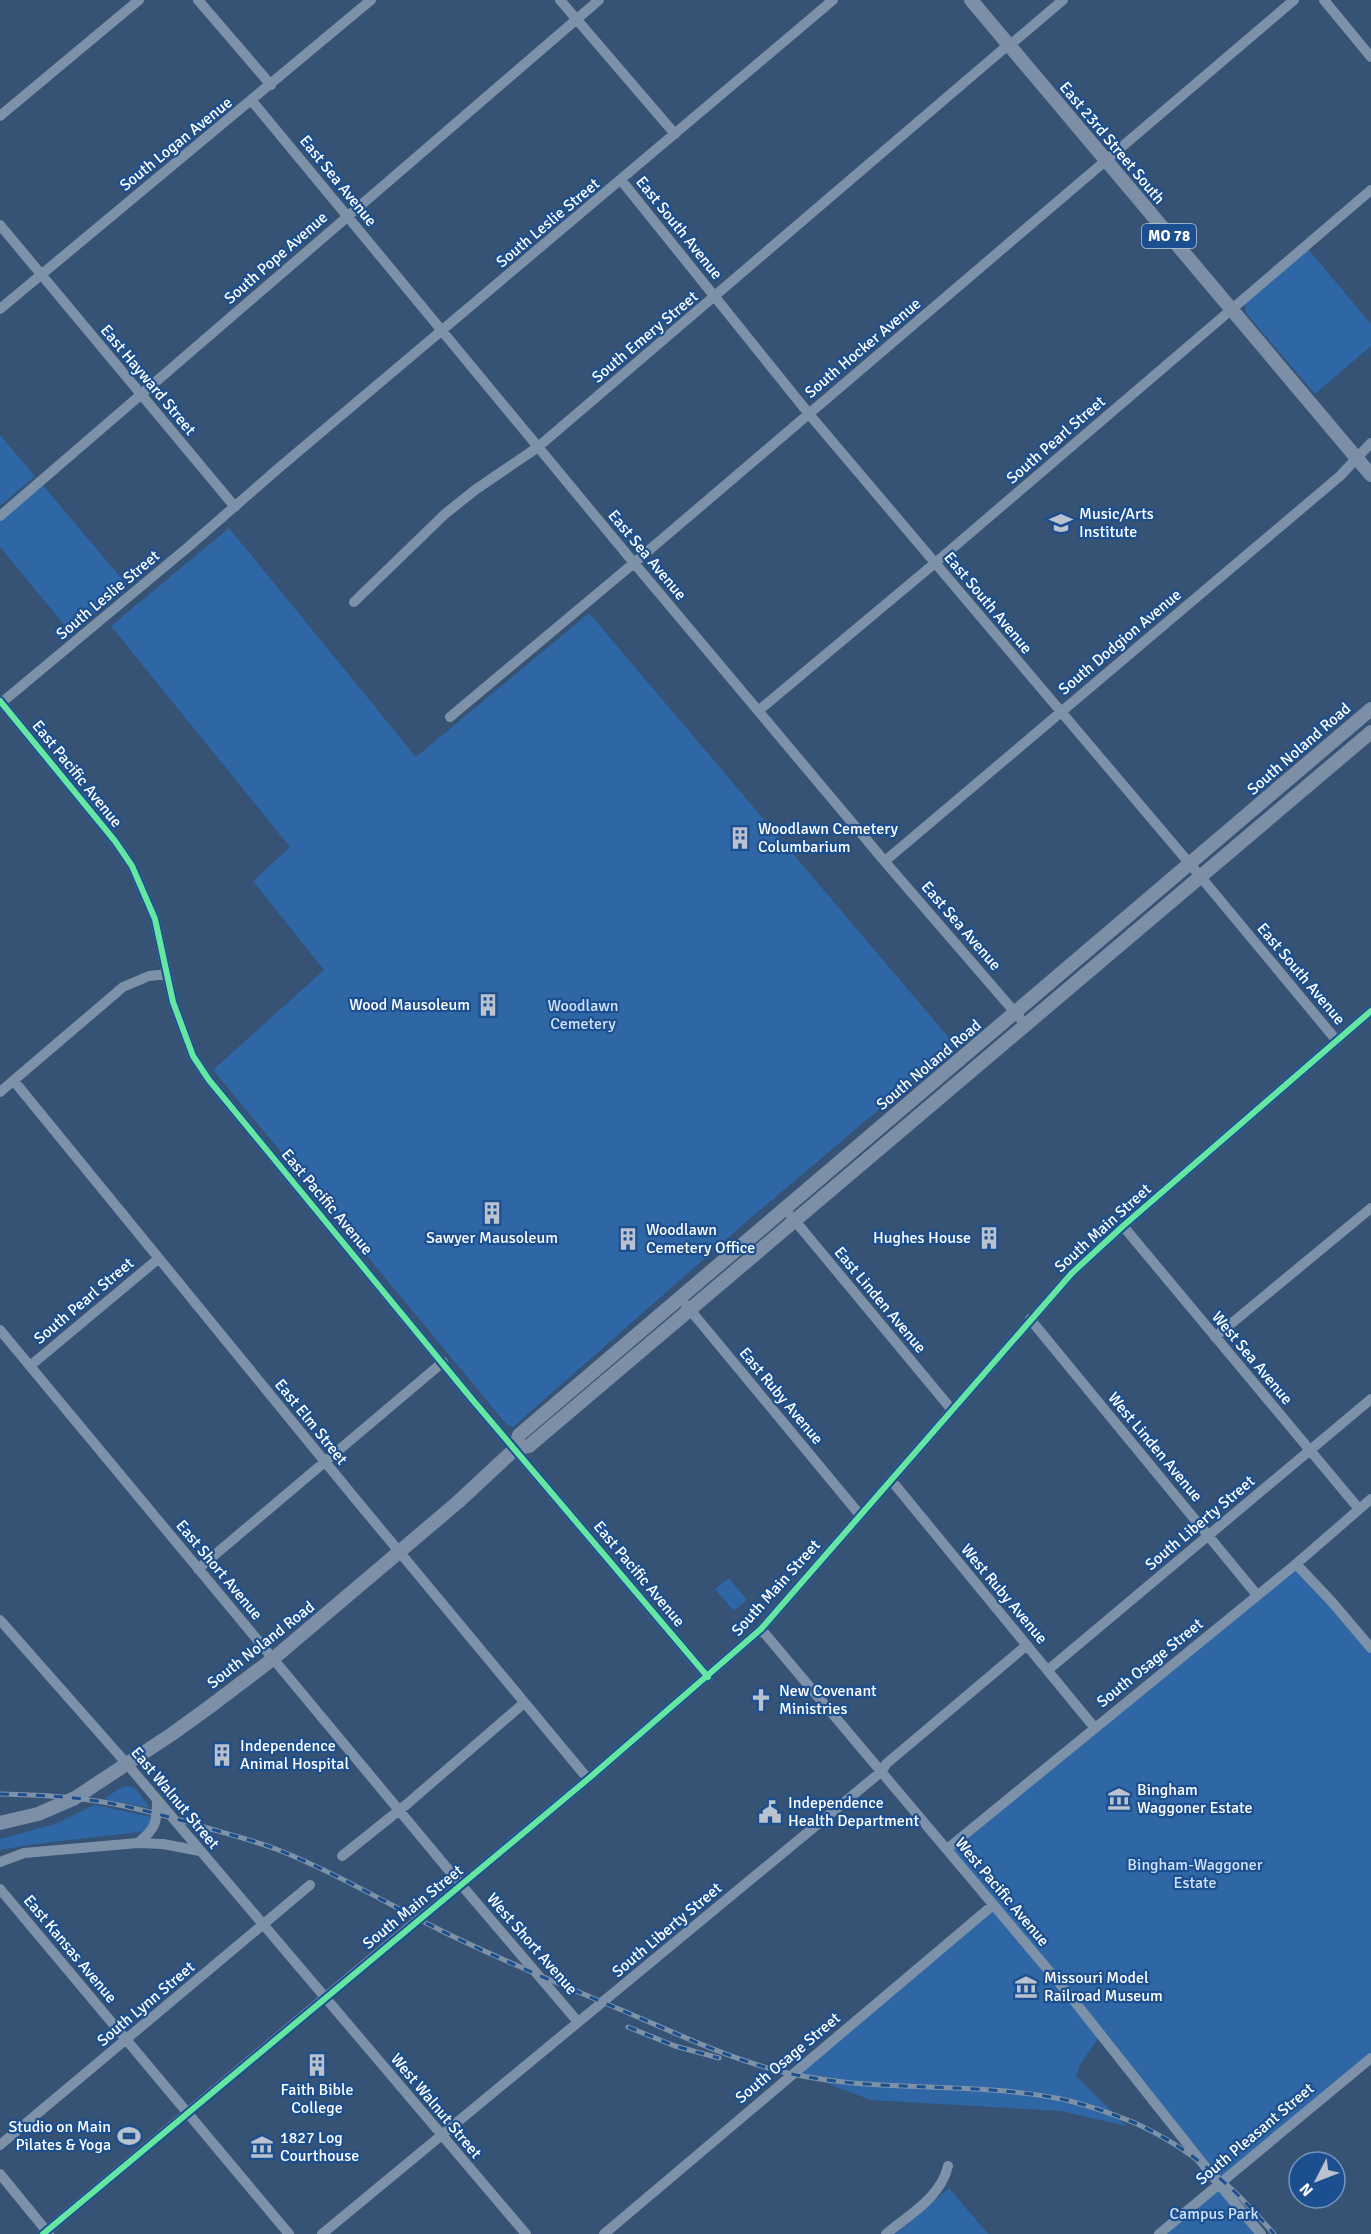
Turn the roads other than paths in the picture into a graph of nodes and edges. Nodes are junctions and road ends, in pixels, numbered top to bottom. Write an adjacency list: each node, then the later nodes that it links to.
1 (139, 0): 16 (street)
2 (198, 0): 14 (street)
3 (371, 0): 14 (street, South Logan Avenue)
4 (560, 0): 11 (street)
5 (599, 0): 11 (street, South Pope Avenue)
6 (833, 0): 17 (street, South Leslie Street)
7 (971, 0): 12 (main road, East 23rd Street South / MO 78)
8 (1064, 0): 12 (street, South Emery Street)
9 (1294, 0): 18 (street, South Hocker Avenue)
10 (1324, 0): 13 (street)
11 (576, 19): 17 (street); 21 (street, South Pope Avenue)
12 (1009, 45): 18 (main road, East 23rd Street South / MO 78); 24 (street, South Emery Street)
13 (1371, 57)
14 (271, 85): 15 (street, South Logan Avenue)
15 (252, 101): 21 (street, East Sea Avenue); 23 (street, South Logan Avenue)
16 (0, 116)
17 (675, 135): 19 (street, South Leslie Street)
18 (1105, 161): 26 (main road, East 23rd Street South / MO 78); 29 (street, South Hocker Avenue)
19 (621, 180): 24 (street, East South Avenue); 27 (street, South Leslie Street)
20 (1371, 190): 26 (street, South Pearl Street)
21 (347, 216): 27 (street, East Sea Avenue); 28 (street, South Pope Avenue)
22 (0, 225): 23 (street, East Hayward Street)
23 (40, 274): 25 (street, South Logan Avenue); 28 (street, East Hayward Street)
24 (714, 297): 29 (street, East South Avenue); 31 (street, South Emery Street)
25 (0, 309)
26 (1231, 310): 32 (main road, East 23rd Street South / MO 78); 38 (street, South Pearl Street)
27 (442, 332): 31 (street, East Sea Avenue); 35 (street, South Leslie Street)
28 (139, 394): 35 (street, East Hayward Street); 36 (street, South Pope Avenue)
29 (808, 414): 37 (street, South Hocker Avenue); 38 (street, East South Avenue)
30 (1371, 442): 32 (street, South Dodgion Avenue)
31 (538, 447): 37 (street, East Sea Avenue); 39 (street, South Emery Street)
32 (1355, 458): 33 (main road, East 23rd Street South / MO 78); 43 (street, South Dodgion Avenue)
33 (1369, 474): 34 (main road, East 23rd Street South / MO 78)
34 (1371, 489)
35 (235, 507): 40 (street, South Leslie Street)
36 (0, 516)
37 (634, 563): 42 (street, East Sea Avenue); 44 (street, South Hocker Avenue)
38 (935, 563): 42 (street, South Pearl Street); 43 (street, East South Avenue)
39 (354, 602)
40 (0, 703): 49 (street, East Pacific Avenue)
41 (1371, 709): 47 (main road, South Noland Road)
42 (758, 711): 46 (street, East Sea Avenue)
43 (1060, 712): 46 (street, South Dodgion Avenue); 47 (street, East South Avenue)
44 (450, 717)
45 (1371, 732): 48 (main road, South Noland Road)
46 (885, 861): 51 (street, East Sea Avenue)
47 (1190, 864): 48 (street, East South Avenue); 51 (main road, South Noland Road)
48 (1200, 876): 52 (main road, South Noland Road); 53 (street, East South Avenue)
49 (167, 974): 54 (street); 66 (street, East Pacific Avenue)
50 (1371, 1011): 53 (street, South Main Street)
51 (1016, 1013): 52 (street, East Sea Avenue); 57 (main road, South Noland Road)
52 (1025, 1024): 58 (main road, South Noland Road)
53 (1337, 1041): 59 (street, South Main Street)
54 (14, 1081): 55 (street); 60 (street, East Elm Street)
55 (0, 1092)
56 (1371, 1208): 65 (street)
57 (785, 1209): 58 (street, East Linden Avenue); 61 (main road, South Noland Road)
58 (794, 1221): 62 (main road, South Noland Road); 69 (street, East Linden Avenue)
59 (1123, 1226): 63 (street, South Main Street); 65 (street, West Sea Avenue)
60 (158, 1259): 67 (street, South Pearl Street); 72 (street, East Elm Street)
61 (679, 1297): 62 (street, East Ruby Avenue); 70 (main road, South Noland Road)
62 (690, 1310): 70 (main road, South Noland Road); 76 (street, East Ruby Avenue)
63 (1030, 1319): 69 (street, South Main Street); 77 (street, West Linden Avenue)
64 (0, 1330): 67 (street, East Short Avenue)
65 (1215, 1337): 71 (street, West Sea Avenue)
66 (443, 1362): 70 (street, East Pacific Avenue); 72 (street)
67 (30, 1366): 80 (street, East Short Avenue)
68 (1371, 1399): 71 (street, South Liberty Street)
69 (952, 1410): 73 (street, South Main Street)
70 (515, 1449): 78 (main road, South Noland Road); 88 (street, East Pacific Avenue)
71 (1310, 1451): 75 (street, West Sea Avenue); 77 (street, South Liberty Street)
72 (325, 1462): 78 (street, East Elm Street); 80 (street)
73 (891, 1480): 76 (street, South Main Street); 84 (street, West Ruby Avenue)
74 (1371, 1499): 75 (street, South Osage Street)
75 (1359, 1509): 79 (street, South Osage Street)
76 (860, 1515): 83 (street, South Main Street)
77 (1209, 1535): 81 (street, West Linden Avenue); 87 (street, South Liberty Street)
78 (399, 1552): 86 (main road, South Noland Road); 89 (street, East Elm Street)
79 (1296, 1564): 81 (street, South Osage Street); 85 (street)
80 (198, 1569): 86 (street, East Short Avenue)
81 (1257, 1595): 90 (street, South Osage Street)
82 (0, 1620): 91 (street, East Walnut Street)
83 (761, 1629): 88 (street, South Main Street); 92 (street, West Pacific Avenue)
84 (1027, 1644): 87 (street, West Ruby Avenue); 92 (street, South Liberty Street)
85 (1371, 1648)
86 (274, 1658): 91 (main road, South Noland Road); 95 (street, East Short Avenue)
87 (1048, 1670): 90 (street, West Ruby Avenue)
88 (708, 1677): 93 (street, South Main Street)
89 (524, 1703): 93 (street, East Elm Street); 95 (street)
90 (1095, 1727): 98 (street, South Osage Street)
91 (127, 1764): 94 (street, East Walnut Street); 96 (main road, South Noland Road)
92 (882, 1771): 98 (street, West Pacific Avenue); 108 (street, South Liberty Street)
93 (588, 1779): 102 (street, South Main Street)
94 (157, 1800): 97 (street); 99 (street, East Walnut Street)
95 (399, 1810): 100 (street); 102 (street, East Short Avenue)
96 (0, 1823)
97 (138, 1843): 99 (street); 101 (street)
98 (947, 1849): 105 (street, West Pacific Avenue)
99 (200, 1851): 106 (street, East Walnut Street)
100 (342, 1856)
101 (0, 1862)
102 (461, 1885): 107 (street, South Main Street, bridge); 108 (street, West Short Avenue)
103 (310, 1886): 106 (street, South Lynn Street)
104 (0, 1888): 109 (street, East Kansas Avenue)
105 (993, 1905): 116 (street, West Pacific Avenue); 121 (street, South Osage Street)
106 (263, 1925): 107 (street, East Walnut Street); 109 (street, South Lynn Street)
107 (325, 1997): 111 (street, South Main Street); 112 (street, West Walnut Street)
108 (578, 2022): 112 (street, South Liberty Street)
109 (127, 2040): 111 (street, East Kansas Avenue); 113 (street, South Lynn Street)
110 (1371, 2058): 116 (street, South Pleasant Street)
111 (187, 2112): 117 (street, South Main Street); 118 (street, East Kansas Avenue)
112 (440, 2135): 119 (street, South Liberty Street); 120 (street, West Walnut Street)
113 (0, 2145)
114 (948, 2166): 122 (street)
115 (0, 2174): 117 (street)
116 (1219, 2184): 123 (street, South Pleasant Street); 124 (street, West Pacific Avenue)
117 (47, 2233)
118 (289, 2234)
119 (322, 2234)
120 (526, 2234)
121 (604, 2234)
122 (886, 2234)
123 (1159, 2234)
124 (1262, 2234)

